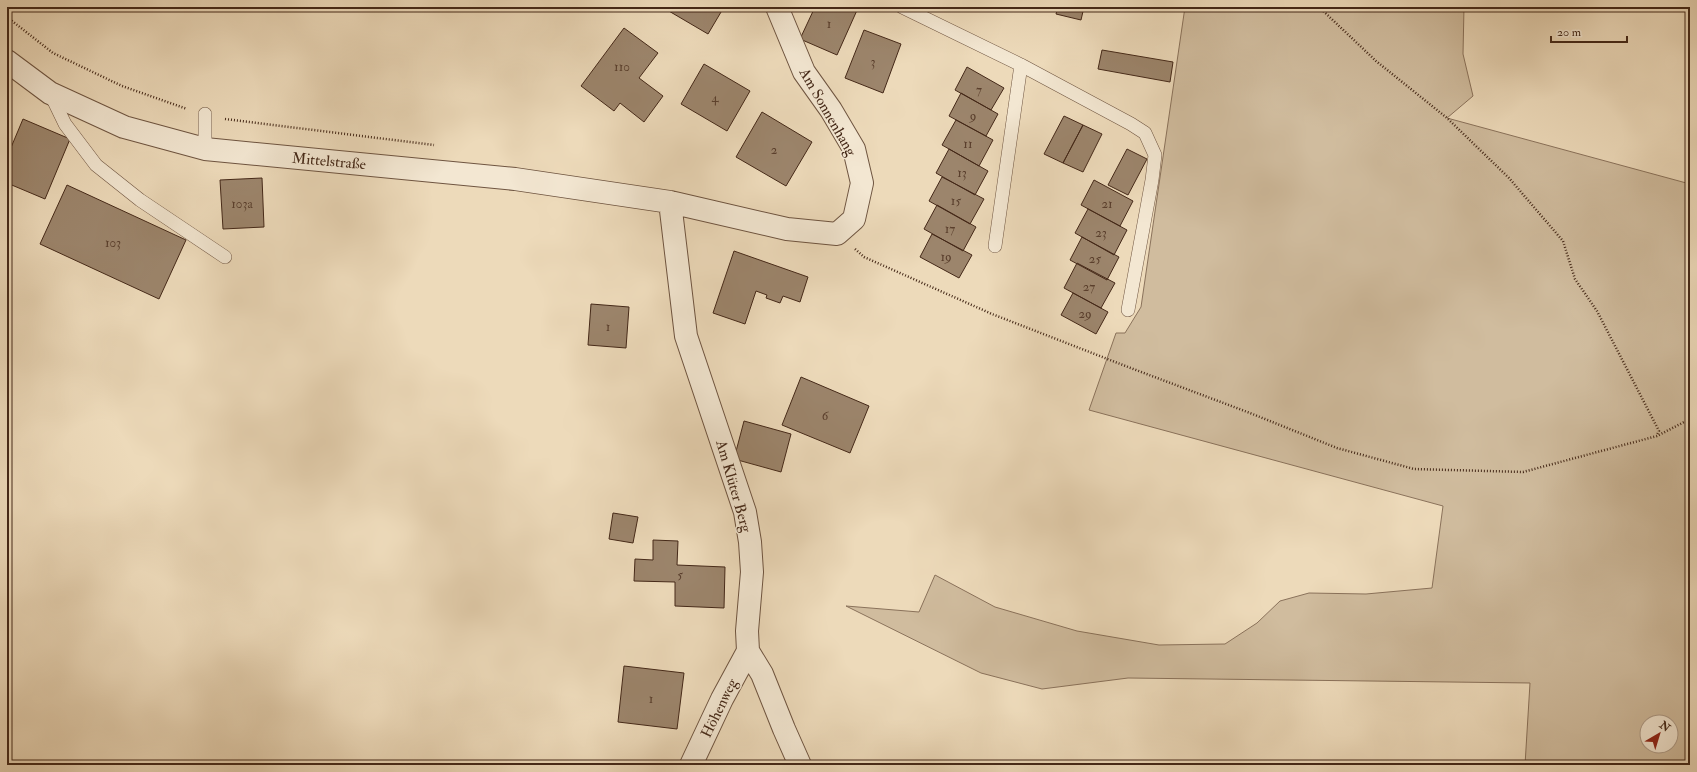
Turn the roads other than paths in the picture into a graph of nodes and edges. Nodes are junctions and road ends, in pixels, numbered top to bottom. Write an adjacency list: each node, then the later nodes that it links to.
1 (777, 7): 8 (street, Am Sonnenhang)
2 (902, 7): 4 (lane)
3 (7, 61): 5 (street, Mittelstraße)
4 (1021, 65): 9 (lane); 11 (lane)
5 (50, 93): 7 (street, Mittelstraße); 10 (lane)
6 (205, 114): 7 (lane)
7 (205, 149): 8 (street, Mittelstraße)
8 (670, 202): 12 (street, Am Klüter Berg)
9 (995, 246)
10 (225, 257)
11 (1128, 310)
12 (748, 651): 13 (street, Höhenweg); 14 (street, Am Klüter Berg)
13 (691, 765)
14 (800, 765)

